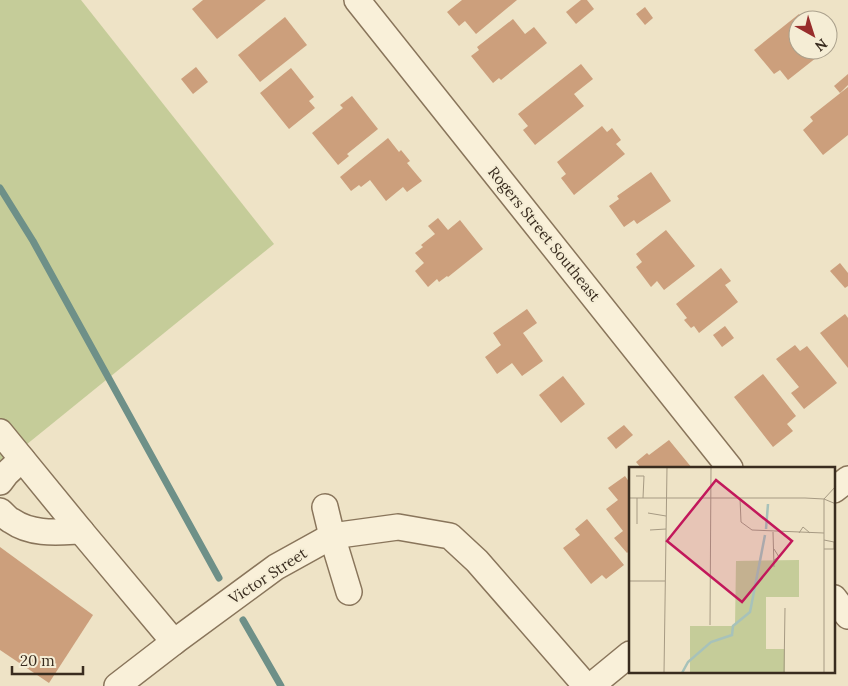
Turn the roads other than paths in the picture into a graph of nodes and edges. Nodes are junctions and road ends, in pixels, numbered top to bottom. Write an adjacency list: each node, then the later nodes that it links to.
1 (357, 0): 4 (street, Rogers Street Southeast)
2 (0, 432): 3 (street)
3 (22, 459): 6 (street); 10 (street)
4 (729, 467)
5 (848, 479): 7 (street)
6 (0, 482)
7 (836, 488)
8 (326, 507): 11 (street)
9 (0, 510): 10 (street)
10 (81, 531): 15 (street)
11 (332, 536): 12 (street); 15 (street, Victor Street); 18 (street, Victor Street)
12 (349, 592)
13 (836, 601): 14 (street)
14 (848, 616)
15 (174, 642): 17 (street, Victor Street)
16 (629, 655): 19 (street)
17 (117, 686)
18 (586, 686)
19 (591, 686)

